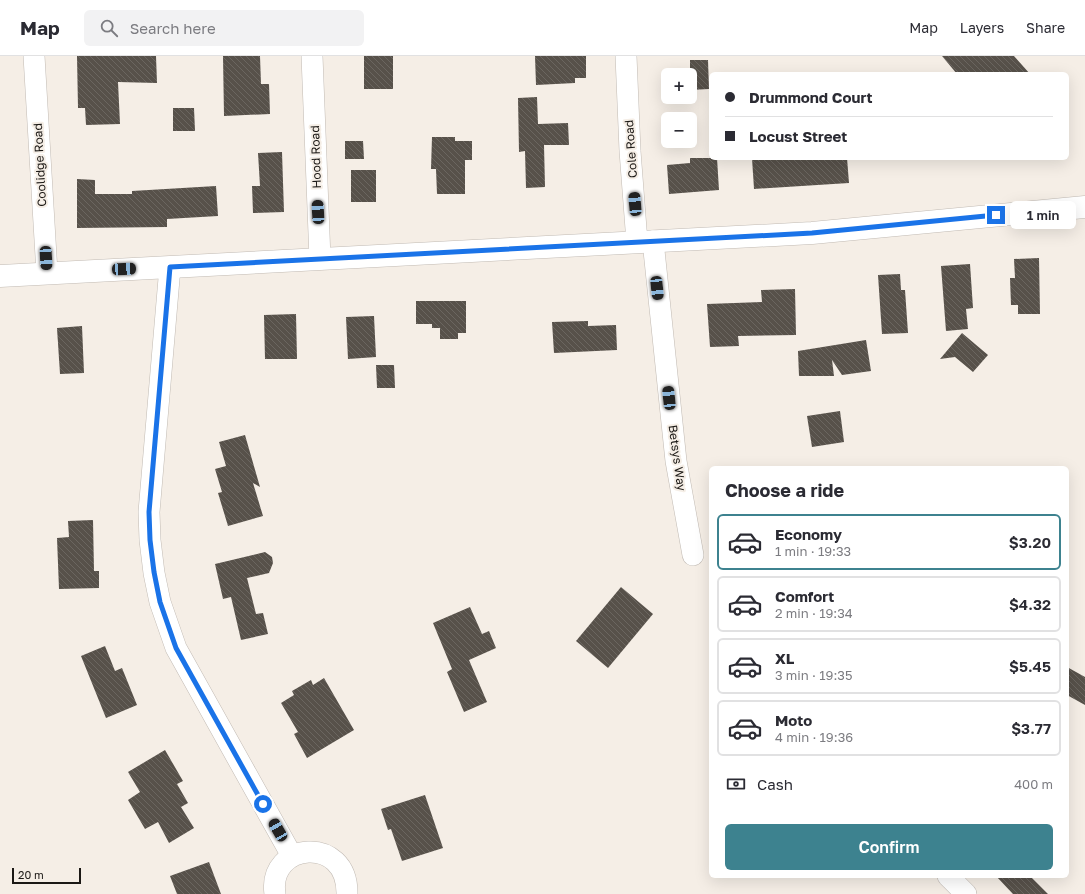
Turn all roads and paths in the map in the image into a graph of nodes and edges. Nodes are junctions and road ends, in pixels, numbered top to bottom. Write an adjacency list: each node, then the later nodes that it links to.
1 (34, 56): 8 (street, Coolidge Road)
2 (312, 56): 6 (street, Hood Road)
3 (626, 56): 5 (street, Cole Road)
4 (1085, 207): 5 (main road)
5 (645, 242): 6 (main road); 10 (street, Betsys Way)
6 (320, 259): 7 (main road)
7 (170, 267): 8 (main road); 11 (street)
8 (47, 273): 9 (main road)
9 (0, 276)
10 (693, 555)
11 (292, 856): 13 (street); 14 (street)
12 (950, 878): 15 (street)
13 (275, 894)
14 (347, 894)
15 (966, 894)

